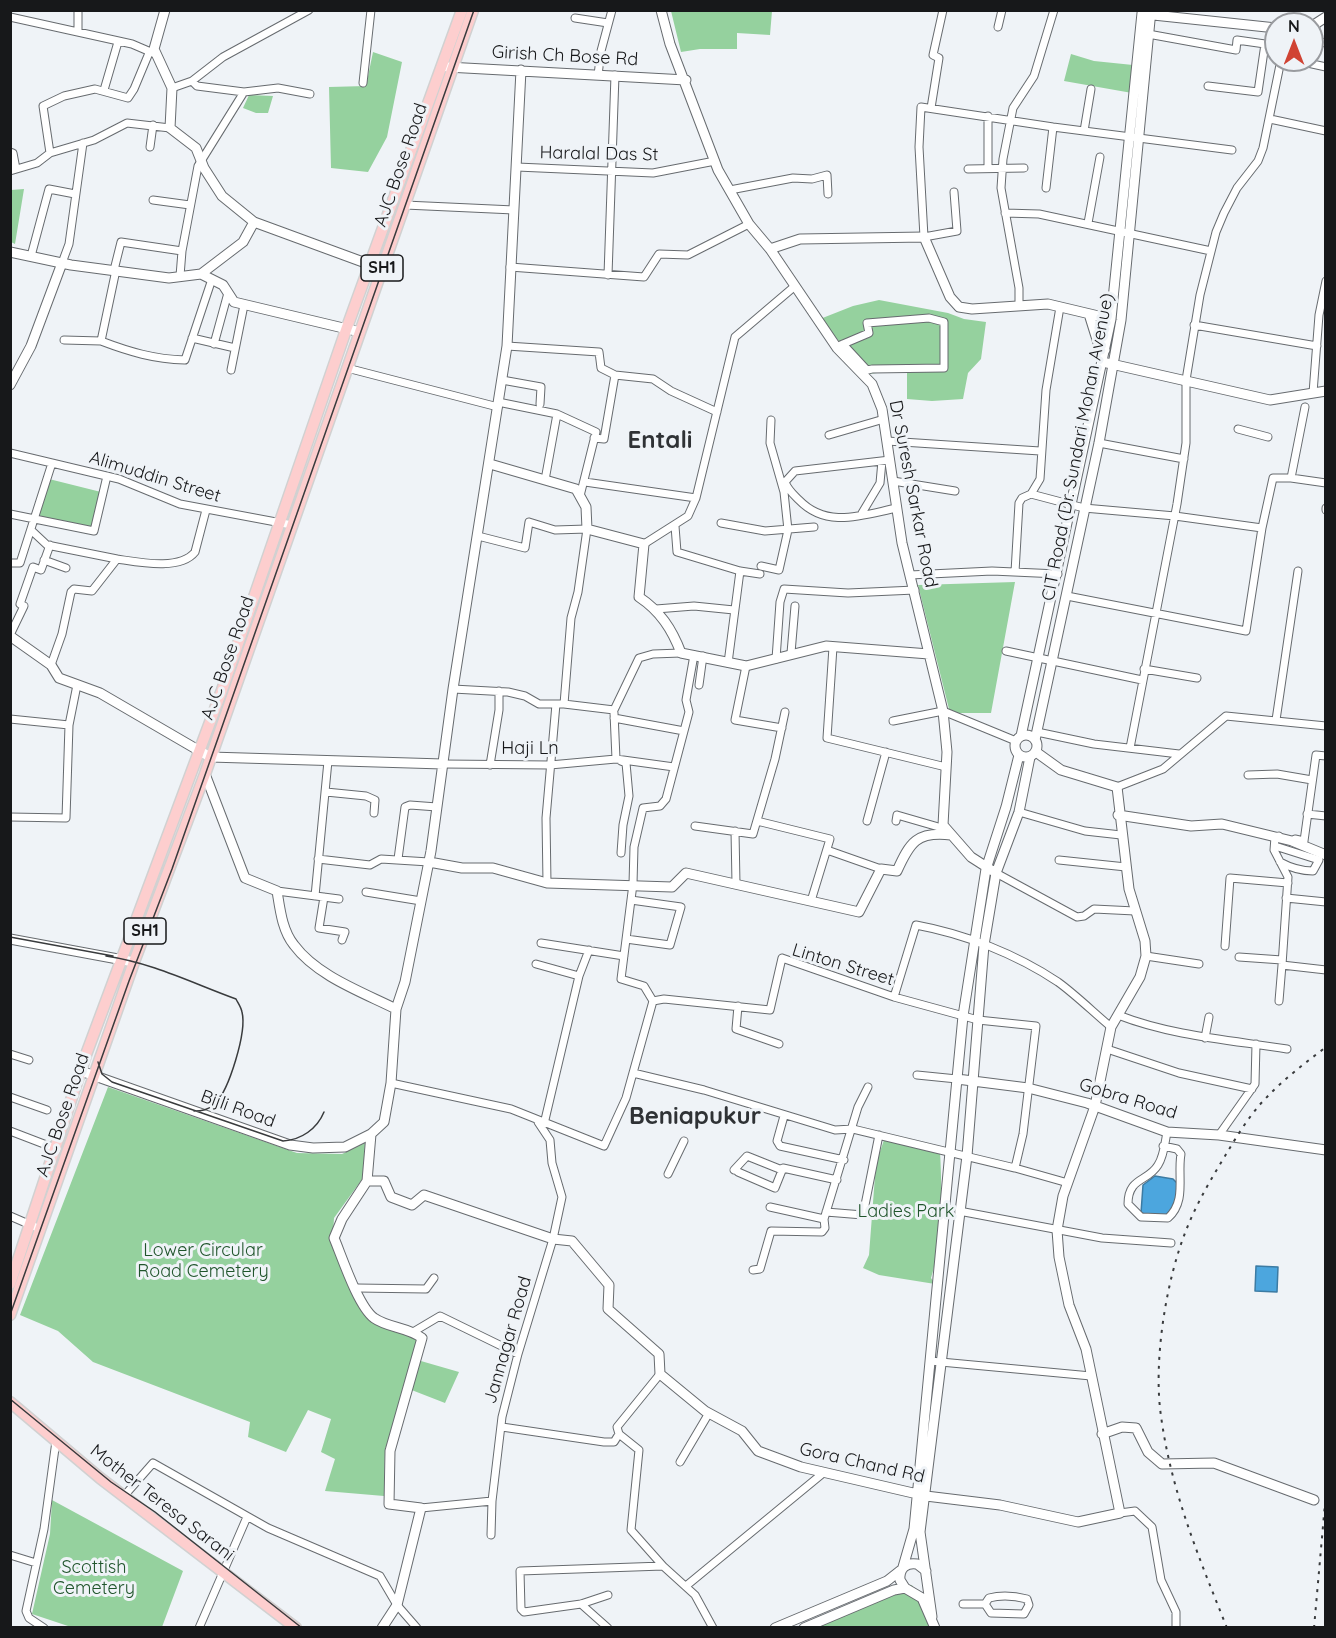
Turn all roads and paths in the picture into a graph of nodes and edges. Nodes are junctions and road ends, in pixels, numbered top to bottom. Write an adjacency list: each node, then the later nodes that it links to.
1 (78, 10): 18 (street)
2 (165, 10): 21 (street)
3 (309, 10): 28 (street)
4 (371, 10): 29 (street)
5 (462, 10): 22 (main road)
6 (473, 10): 22 (main road, AJC Bose Road / SH1)
7 (612, 10): 15 (street)
8 (661, 10): 27 (street, Dr Suresh Sarkar Road)
9 (943, 10): 36 (street)
10 (1002, 10): 16 (street)
11 (1054, 10): 39 (street)
12 (1146, 12): 17 (street); 19 (street, CIT Road (Dr. Sundari Mohan Avenue)); 45 (street, CIT Road (Dr. Sundari Mohan Avenue))
13 (10, 17): 18 (street)
14 (575, 18): 15 (street)
15 (608, 23): 25 (street)
16 (998, 27)
17 (1264, 27)
18 (78, 32): 20 (street)
19 (1148, 34): 30 (street); 45 (street, CIT Road (Dr. Sundari Mohan Avenue))
20 (118, 42): 21 (street); 33 (street)
21 (153, 53): 31 (street); 33 (street)
22 (447, 67): 23 (street, Girish Ch Bose Rd); 68 (main road, AJC Bose Road / SH1); 82 (main road)
23 (521, 70): 25 (street, Girish Ch Bose Rd); 54 (street)
24 (1279, 72): 38 (street)
25 (598, 75): 26 (street, Girish Ch Bose Rd)
26 (615, 75): 27 (street, Girish Ch Bose Rd); 60 (street)
27 (686, 80): 53 (street, Dr Suresh Sarkar Road)
28 (192, 81): 31 (street); 34 (street)
29 (363, 83)
30 (1208, 87)
31 (172, 88): 42 (street)
32 (1091, 89): 43 (street)
33 (104, 90): 50 (street)
34 (244, 92): 35 (street); 52 (street)
35 (310, 94)
36 (931, 108): 37 (street); 75 (street)
37 (988, 116): 39 (street); 55 (street)
38 (1270, 118): 44 (street); 78 (street)
39 (1011, 120): 41 (street); 56 (street)
40 (153, 125): 42 (street); 46 (street); 47 (street)
41 (1053, 127): 43 (street); 61 (street)
42 (170, 128): 52 (street)
43 (1084, 131): 45 (street)
44 (1326, 131)
45 (1134, 136): 48 (street); 74 (street, CIT Road (Dr. Sundari Mohan Avenue))
46 (83, 143): 50 (street); 64 (street)
47 (150, 147)
48 (1232, 150)
49 (10, 152): 59 (street)
50 (50, 153): 59 (street)
51 (1100, 157): 72 (street)
52 (202, 159): 67 (street); 71 (street)
53 (715, 161): 60 (street, Haralal Das St); 62 (street, Dr Suresh Sarkar Road)
54 (517, 167): 60 (street, Haralal Das St); 69 (street)
55 (988, 167): 56 (street); 58 (street)
56 (1002, 168): 57 (street); 70 (street)
57 (1024, 168)
58 (968, 169)
59 (14, 170)
60 (613, 173): 87 (street)
61 (1046, 188)
62 (730, 190): 65 (street); 73 (street, Dr Suresh Sarkar Road)
63 (954, 192): 75 (street)
64 (75, 194): 80 (street); 81 (street)
65 (828, 194)
66 (153, 200): 67 (street)
67 (190, 205): 77 (street)
68 (405, 205): 69 (street); 84 (main road, AJC Bose Road / SH1)
69 (514, 210): 83 (street)
70 (1005, 213): 72 (street); 94 (street)
71 (254, 222): 82 (street); 86 (street)
72 (1088, 223): 74 (street)
73 (749, 224): 76 (street, Dr Suresh Sarkar Road); 87 (street)
74 (1125, 234): 78 (street); 97 (street, CIT Road (Dr. Sundari Mohan Avenue)); 111 (street, CIT Road (Dr. Sundari Mohan Avenue))
75 (924, 237): 76 (street); 94 (street)
76 (770, 249): 91 (street, Dr Suresh Sarkar Road)
77 (182, 251): 85 (street); 88 (street)
78 (1211, 251): 98 (street)
79 (10, 252): 80 (street)
80 (31, 256): 81 (street)
81 (62, 263): 85 (street); 118 (street)
82 (371, 265): 84 (street); 99 (main road)
83 (510, 267): 87 (street); 106 (street)
84 (382, 269): 100 (main road, AJC Bose Road / SH1)
85 (115, 270): 88 (street); 103 (street)
86 (201, 274): 88 (street); 89 (street)
87 (608, 274)
88 (180, 276)
89 (212, 279): 92 (street); 101 (street)
90 (1326, 281): 107 (street)
91 (795, 286): 105 (street, Dr Suresh Sarkar Road); 124 (street)
92 (228, 293): 93 (street); 104 (street)
93 (244, 305): 99 (street); 108 (street)
94 (1019, 305): 95 (street)
95 (1060, 307): 96 (street); 134 (street)
96 (1089, 314): 97 (street); 109 (street)
97 (1111, 319): 109 (street, CIT Road (Dr. Sundari Mohan Avenue))
98 (1194, 325): 107 (street); 117 (street)
99 (346, 330): 100 (street); 158 (main road)
100 (360, 332): 112 (main road, AJC Bose Road / SH1)
101 (192, 338): 103 (street); 104 (street)
102 (64, 340): 103 (street)
103 (101, 341)
104 (214, 344): 108 (street)
105 (839, 345): 114 (street, Dr Suresh Sarkar Road); 114 (street)
106 (507, 346): 115 (street); 116 (street)
107 (1317, 346): 120 (street)
108 (235, 348): 113 (street)
109 (1105, 350): 110 (street, CIT Road (Dr. Sundari Mohan Avenue))
110 (1102, 361): 111 (street); 150 (street, CIT Road (Dr. Sundari Mohan Avenue))
111 (1112, 364): 117 (street); 133 (street, CIT Road (Dr. Sundari Mohan Avenue))
112 (347, 368): 121 (street); 160 (main road, AJC Bose Road / SH1)
113 (231, 370)
114 (864, 371): 126 (street, Dr Suresh Sarkar Road)
115 (615, 375): 124 (street); 131 (street)
116 (502, 380): 121 (street); 122 (street)
117 (1186, 380): 120 (street); 136 (street)
118 (10, 385)
119 (1326, 391): 120 (street)
120 (1313, 393)
121 (498, 404): 125 (street); 139 (street)
122 (540, 404)
123 (1305, 406): 141 (street)
124 (717, 412): 149 (street)
125 (557, 414): 131 (street); 142 (street)
126 (884, 419): 129 (street); 132 (street, Dr Suresh Sarkar Road)
127 (771, 420): 166 (street)
128 (1238, 429): 130 (street)
129 (829, 435)
130 (1268, 437)
131 (594, 438): 144 (street)
132 (887, 441): 134 (street); 137 (street, Dr Suresh Sarkar Road)
133 (1099, 443): 136 (street); 152 (street, CIT Road (Dr. Sundari Mohan Avenue))
134 (1040, 451): 147 (street)
135 (10, 453): 138 (street, Alimuddin Street)
136 (1184, 459): 156 (street)
137 (886, 460): 143 (street, Dr Suresh Sarkar Road); 154 (street); 154 (street)
138 (52, 463): 140 (street, Alimuddin Street); 157 (street)
139 (490, 464): 142 (street); 167 (street)
140 (107, 476): 153 (street, Alimuddin Street); 157 (street)
141 (1291, 478): 145 (street); 163 (street)
142 (544, 480): 148 (street)
143 (893, 481): 146 (street); 151 (street, Dr Suresh Sarkar Road)
144 (585, 482): 148 (street); 149 (street)
145 (1326, 483)
146 (955, 491)
147 (1031, 494): 150 (street); 176 (street)
148 (580, 496): 164 (street)
149 (696, 498): 161 (street)
150 (1071, 505): 152 (street); 177 (street, CIT Road (Dr. Sundari Mohan Avenue))
151 (897, 508): 154 (street); 178 (street, Dr Suresh Sarkar Road)
152 (1084, 508): 156 (street); 180 (street, CIT Road (Dr. Sundari Mohan Avenue))
153 (206, 510): 158 (street, Alimuddin Street); 170 (street)
154 (862, 513)
155 (10, 514): 157 (street)
156 (1175, 516): 163 (street); 184 (street)
157 (33, 519): 165 (street)
158 (280, 523): 160 (street, Alimuddin Street); 219 (main road)
159 (721, 523): 166 (street)
160 (292, 525): 225 (main road, AJC Bose Road / SH1)
161 (675, 526): 168 (street); 174 (street)
162 (814, 527): 166 (street)
163 (1262, 528): 184 (street)
164 (587, 529): 167 (street); 168 (street); 205 (street)
165 (31, 530): 169 (street); 172 (street)
166 (788, 530): 174 (street)
167 (478, 536): 203 (street)
168 (644, 544): 182 (street)
169 (50, 545): 170 (street); 171 (street)
170 (117, 559): 196 (street)
171 (44, 560): 173 (street); 185 (street)
172 (10, 563)
173 (66, 568)
174 (740, 571): 183 (street)
175 (1298, 571): 210 (street)
176 (1015, 572): 177 (street); 178 (street)
177 (1058, 574): 193 (street, CIT Road (Dr. Sundari Mohan Avenue))
178 (910, 575): 179 (street, Dr Suresh Sarkar Road)
179 (915, 591): 190 (street, Dr Suresh Sarkar Road); 192 (street)
180 (1067, 596): 184 (street); 194 (street, CIT Road (Dr. Sundari Mohan Avenue))
181 (795, 606): 189 (street)
182 (656, 609): 183 (street); 188 (street)
183 (734, 610): 195 (street)
184 (1155, 614): 198 (street)
185 (10, 635): 196 (street)
186 (833, 647): 189 (street); 190 (street); 220 (street)
187 (1006, 651): 193 (street)
188 (681, 653): 191 (street); 208 (street)
189 (791, 653): 192 (street)
190 (929, 654): 206 (street, Dr Suresh Sarkar Road)
191 (698, 655): 195 (street); 202 (street); 215 (street)
192 (776, 659): 197 (street)
193 (1039, 659): 194 (street); 217 (street, CIT Road (Dr. Sundari Mohan Avenue))
194 (1052, 662): 200 (street); 216 (street, CIT Road (Dr. Sundari Mohan Avenue))
195 (728, 663): 197 (street)
196 (51, 665): 201 (street)
197 (746, 666): 214 (street)
198 (1144, 669): 199 (street); 200 (street)
199 (1197, 678)
200 (1142, 680): 218 (street)
201 (77, 684): 212 (street); 219 (street)
202 (699, 685)
203 (453, 689): 204 (street); 228 (street)
204 (499, 691): 205 (street); 229 (street)
205 (560, 704): 208 (street); 230 (street)
206 (943, 711): 211 (street); 217 (street); 232 (street, Dr Suresh Sarkar Road)
207 (785, 712): 214 (street)
208 (614, 714): 215 (street); 226 (street)
209 (10, 718): 212 (street)
210 (1275, 720): 213 (street); 222 (street)
211 (893, 721)
212 (69, 725): 244 (street)
213 (1326, 726)
214 (782, 728): 245 (street)
215 (684, 731): 231 (street)
216 (1036, 736): 217 (street); 218 (street); 221 (street, CIT Road (Dr. Sundari Mohan Avenue))
217 (1019, 739): 223 (street)
218 (1130, 748): 222 (street)
219 (200, 751): 225 (street); 292 (main road)
220 (886, 752): 232 (street); 246 (street)
221 (1033, 754): 223 (street); 236 (street); 239 (street)
222 (1179, 754): 236 (street)
223 (1019, 755): 264 (street)
224 (1326, 756): 235 (street)
225 (210, 757): 227 (street); 233 (main road, AJC Bose Road / SH1)
226 (616, 759): 230 (street, Haji Ln); 231 (street, Haji Ln); 255 (street)
227 (328, 761): 228 (street); 237 (street)
228 (443, 764): 229 (street, Haji Ln); 238 (street)
229 (490, 765): 230 (street, Haji Ln)
230 (550, 765): 266 (street)
231 (674, 767): 268 (street)
232 (946, 767): 249 (street, Dr Suresh Sarkar Road)
233 (205, 774): 270 (street); 293 (main road, AJC Bose Road / SH1)
234 (1248, 776): 235 (street)
235 (1312, 780): 241 (street)
236 (1117, 787): 242 (street)
237 (326, 792): 240 (street); 257 (street)
238 (437, 807): 258 (street); 260 (street)
239 (1019, 812): 251 (street); 265 (street)
240 (374, 813)
241 (1307, 814): 243 (street); 253 (street)
242 (1118, 815): 251 (street); 253 (street)
243 (1326, 816)
244 (10, 817)
245 (757, 821): 250 (street); 254 (street)
246 (867, 821)
247 (896, 821): 249 (street)
248 (695, 825): 250 (street)
249 (943, 825): 252 (street)
250 (735, 831): 269 (street)
251 (1120, 834): 262 (street)
252 (951, 835): 263 (street); 264 (street)
253 (1275, 842): 256 (street); 261 (street); 261 (street)
254 (827, 850): 263 (street); 278 (street)
255 (621, 853)
256 (1326, 855)
257 (318, 859): 258 (street); 272 (street)
258 (398, 859): 260 (street)
259 (1059, 860): 262 (street)
260 (429, 862): 266 (street); 277 (street)
261 (1280, 862): 267 (street)
262 (1126, 867): 280 (street)
263 (881, 869): 278 (street)
264 (986, 869): 265 (street); 284 (street)
265 (996, 873): 280 (street); 286 (street)
266 (547, 883): 268 (street)
267 (1288, 883): 274 (street); 287 (street)
268 (633, 884): 269 (street); 276 (street)
269 (736, 884): 278 (street)
270 (277, 891): 272 (street); 303 (street)
271 (366, 892): 277 (street)
272 (315, 896): 273 (street)
273 (324, 897): 275 (street); 283 (street)
274 (1286, 898): 279 (street); 294 (street)
275 (339, 899)
276 (631, 900): 282 (street); 282 (street)
277 (421, 901): 303 (street)
278 (811, 901)
279 (1326, 902)
280 (1135, 911): 290 (street)
281 (10, 939): 292 (street)
282 (626, 939): 289 (street)
283 (342, 940)
284 (973, 942): 286 (street); 299 (street); 305 (street)
285 (541, 943): 288 (street)
286 (984, 945): 307 (street); 308 (street)
287 (1225, 946)
288 (589, 950): 289 (street); 298 (street)
289 (624, 956): 300 (street)
290 (1146, 956): 296 (street); 304 (street)
291 (1239, 957): 294 (street)
292 (121, 960): 293 (street); 316 (main road)
293 (134, 962): 319 (main road, AJC Bose Road / SH1)
294 (1282, 963): 297 (street); 301 (street)
295 (536, 964): 298 (street)
296 (1199, 964)
297 (1326, 970)
298 (579, 976): 330 (street)
299 (894, 997): 302 (street, Linton Street); 305 (street, Linton Street)
300 (653, 1001): 302 (street, Linton Street); 317 (street)
301 (1279, 1001)
302 (738, 1006): 310 (street)
303 (396, 1009): 322 (street)
304 (1118, 1015): 308 (street); 309 (street)
305 (963, 1016): 307 (street, Linton Street); 320 (street)
306 (1209, 1017): 309 (street)
307 (978, 1020): 321 (street); 324 (street)
308 (1111, 1027): 312 (street)
309 (1205, 1038): 311 (street)
310 (779, 1044)
311 (1256, 1044): 313 (street); 325 (street)
312 (1107, 1049): 325 (street); 327 (street)
313 (1287, 1049)
314 (10, 1054): 315 (street)
315 (29, 1060)
316 (81, 1071): 319 (street, Bijli Road); 339 (main road)
317 (633, 1073): 329 (street); 330 (street)
318 (917, 1075): 320 (street)
319 (94, 1076): 334 (street, Bijli Road); 354 (main road, AJC Bose Road / SH1)
320 (957, 1079): 321 (street, Gobra Road); 341 (street)
321 (973, 1081): 324 (street, Gobra Road); 342 (street)
322 (391, 1083): 330 (street); 334 (street)
323 (868, 1087): 331 (street)
324 (1028, 1088): 327 (street, Gobra Road); 344 (street)
325 (1252, 1089): 336 (street)
326 (10, 1097): 328 (street)
327 (1095, 1106): 333 (street, Gobra Road); 349 (street)
328 (47, 1110)
329 (784, 1116): 331 (street); 343 (street)
330 (541, 1123): 356 (street, Jannagar Road)
331 (853, 1129): 335 (street); 343 (street)
332 (10, 1131): 339 (street)
333 (1167, 1132): 336 (street, Gobra Road); 338 (street)
334 (371, 1134): 348 (street)
335 (879, 1135): 341 (street); 353 (street)
336 (1219, 1135): 340 (street, Gobra Road)
337 (684, 1141): 346 (street)
338 (1163, 1146): 338 (street)
339 (57, 1149): 354 (main road)
340 (1326, 1150)
341 (950, 1151): 342 (street); 366 (street)
342 (967, 1156): 344 (street); 351 (street)
343 (844, 1160): 347 (street)
344 (1015, 1168): 349 (street)
345 (782, 1170): 345 (street); 347 (street)
346 (668, 1174)
347 (837, 1180): 353 (street)
348 (367, 1181): 356 (street); 362 (street)
349 (1068, 1183): 355 (street)
350 (770, 1207): 353 (street)
351 (959, 1210): 355 (street); 367 (street)
352 (10, 1215): 354 (street)
353 (825, 1216): 359 (street)
354 (36, 1227): 358 (main road); 363 (main road, AJC Bose Road / SH1)
355 (1057, 1230): 357 (street); 369 (street)
356 (553, 1239): 365 (street, Jannagar Road); 368 (street)
357 (1171, 1243)
358 (15, 1258): 361 (main road)
359 (753, 1270)
360 (434, 1278): 362 (street)
361 (10, 1284)
362 (357, 1288): 364 (street)
363 (10, 1315)
364 (413, 1332): 365 (street); 382 (street)
365 (518, 1354): 372 (street, Jannagar Road)
366 (930, 1361): 367 (street); 378 (street)
367 (941, 1362): 369 (street); 378 (street)
368 (660, 1374): 371 (street, Gora Chand Rd); 373 (street)
369 (1091, 1376): 374 (street)
370 (10, 1402): 375 (main road, Mother Teresa Sarani)
371 (709, 1413): 376 (street); 377 (street, Gora Chand Rd)
372 (502, 1427): 373 (street); 381 (street, Jannagar Road)
373 (620, 1434): 388 (street)
374 (1102, 1434): 380 (street); 383 (street)
375 (56, 1441): 379 (main road, Mother Teresa Sarani); 387 (street)
376 (680, 1462)
377 (822, 1474): 378 (street, Gora Chand Rd); 392 (street)
378 (922, 1495): 383 (street, Gora Chand Rd); 389 (street); 391 (street)
379 (124, 1496): 384 (street); 390 (main road, Mother Teresa Sarani)
380 (1314, 1500)
381 (492, 1502): 382 (street); 385 (street, Jannagar Road)
382 (421, 1508): 398 (street)
383 (1120, 1513): 410 (street)
384 (247, 1517): 390 (street); 398 (street)
385 (491, 1535)
386 (10, 1555): 387 (street)
387 (36, 1563): 400 (street)
388 (663, 1566): 392 (street); 395 (street)
389 (902, 1569): 391 (street); 393 (street); 407 (street)
390 (222, 1571): 401 (street); 402 (main road, Mother Teresa Sarani)
391 (927, 1576): 393 (street); 399 (street)
392 (686, 1586): 406 (street)
393 (907, 1589): 399 (street); 408 (street)
394 (608, 1595): 395 (street)
395 (581, 1604): 405 (street)
396 (963, 1604): 397 (street)
397 (985, 1604): 397 (street)
398 (398, 1605): 403 (street); 404 (street)
399 (932, 1617): 409 (street)
400 (44, 1628)
401 (199, 1628)
402 (296, 1628)
403 (382, 1628)
404 (417, 1628)
405 (608, 1628)
406 (714, 1628)
407 (775, 1628)
408 (804, 1628)
409 (935, 1628)
410 (1176, 1628)

